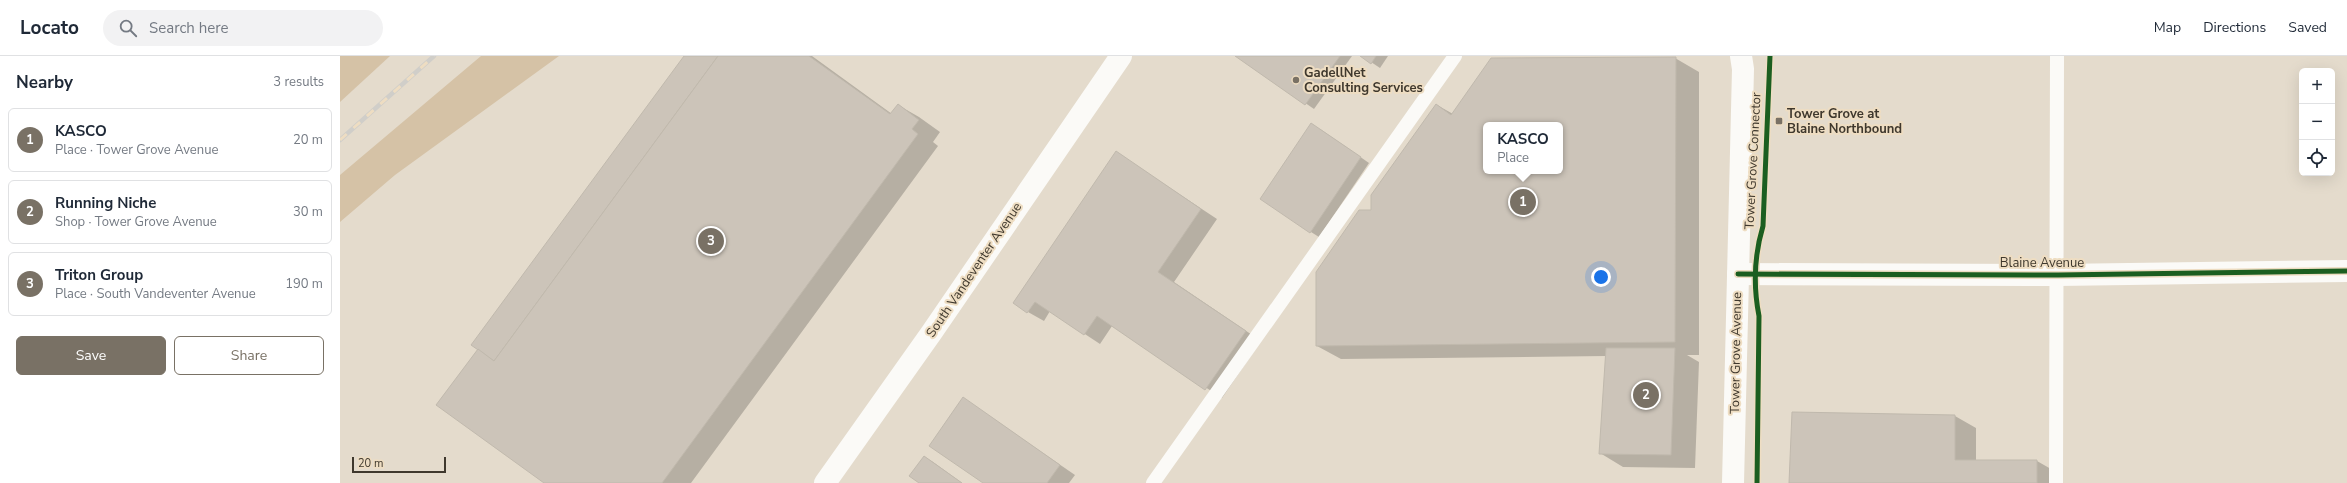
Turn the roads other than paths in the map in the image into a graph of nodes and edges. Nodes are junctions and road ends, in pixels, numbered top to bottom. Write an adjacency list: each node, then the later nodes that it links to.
1 (1121, 56): 8 (street, South Vandeventer Avenue)
2 (1455, 56): 9 (lane)
3 (1741, 56): 6 (street, Tower Grove Avenue)
4 (2057, 56): 7 (lane)
5 (2347, 271): 7 (street, Blaine Avenue)
6 (1738, 274): 7 (street, Blaine Avenue); 10 (street, Tower Grove Avenue)
7 (2058, 275): 11 (lane)
8 (825, 483)
9 (1153, 483)
10 (1733, 483)
11 (2056, 483)

